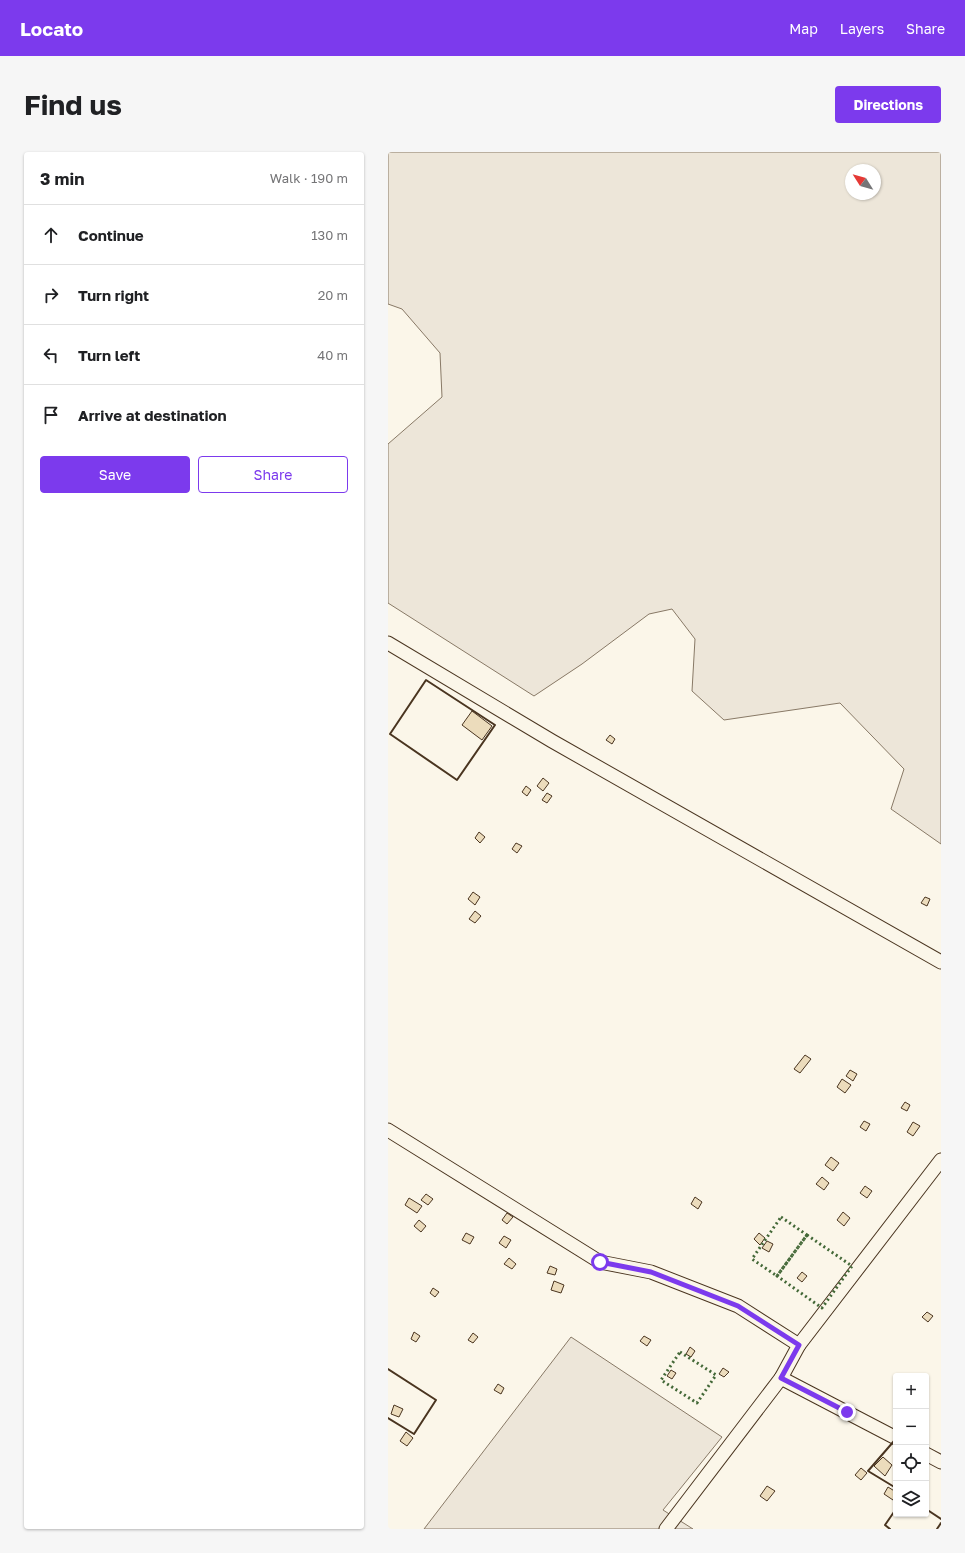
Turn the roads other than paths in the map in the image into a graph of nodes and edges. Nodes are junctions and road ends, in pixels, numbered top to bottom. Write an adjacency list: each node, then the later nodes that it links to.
1 (388, 644): 2 (street)
2 (941, 962)
3 (388, 1130): 5 (street)
4 (941, 1160): 5 (street)
5 (799, 1345): 6 (street)
6 (781, 1378): 7 (street); 10 (street)
7 (893, 1436)
8 (929, 1456): 9 (street)
9 (941, 1462)
10 (669, 1528)

